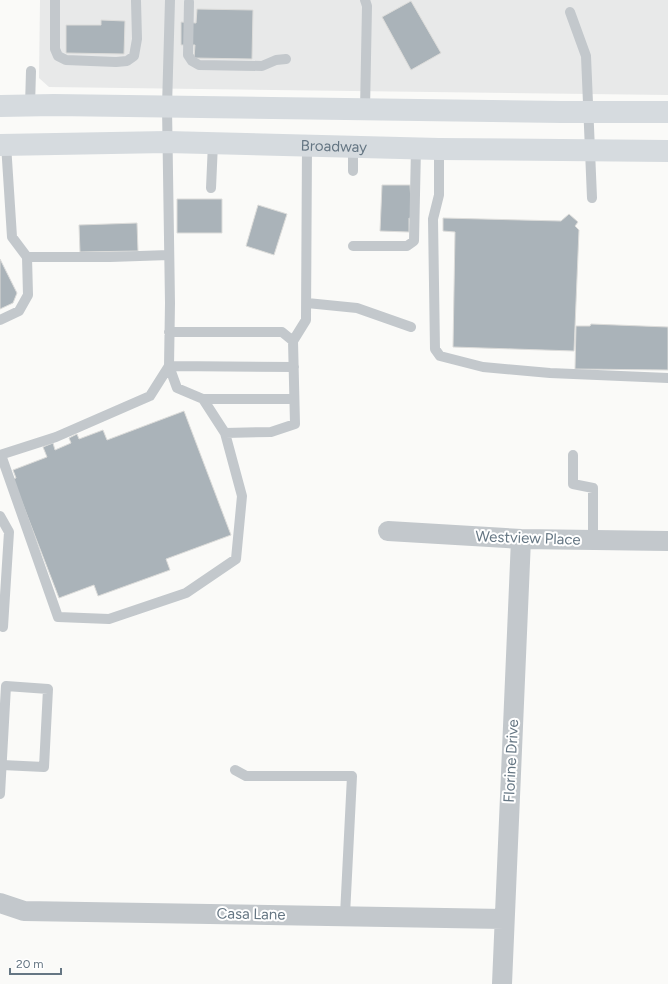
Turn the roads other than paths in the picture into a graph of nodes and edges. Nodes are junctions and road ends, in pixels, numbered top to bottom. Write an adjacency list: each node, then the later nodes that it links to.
1 (55, 0): 4 (lane)
2 (170, 0): 11 (lane)
3 (365, 0): 12 (lane)
4 (136, 1)
5 (189, 2): 7 (lane)
6 (570, 12): 13 (lane)
7 (286, 59)
8 (31, 71): 10 (lane)
9 (0, 106): 10 (main road)
10 (30, 106): 11 (main road)
11 (167, 107): 12 (main road); 15 (lane)
12 (365, 110): 13 (main road)
13 (589, 112): 14 (main road); 22 (lane)
14 (668, 112)
15 (167, 142): 16 (main road, Broadway); 17 (main road, Broadway); 28 (lane)
16 (213, 143): 18 (main road, Broadway); 25 (lane)
17 (2, 145): 29 (lane)
18 (306, 146): 19 (main road, Broadway); 30 (lane)
19 (353, 147): 20 (main road, Broadway); 24 (lane)
20 (416, 148): 21 (main road, Broadway); 27 (lane)
21 (439, 148): 22 (main road, Broadway); 37 (lane)
22 (590, 150): 23 (main road, Broadway); 26 (lane)
23 (668, 151)
24 (353, 171)
25 (211, 188)
26 (592, 198)
27 (353, 246)
28 (169, 255): 29 (lane); 33 (lane)
29 (27, 257): 31 (lane)
30 (307, 303): 32 (lane); 34 (lane)
31 (0, 320)
32 (411, 327)
33 (169, 332): 34 (lane); 35 (lane)
34 (293, 341): 36 (lane)
35 (169, 366): 36 (lane); 38 (lane); 41 (lane)
36 (294, 367): 39 (lane)
37 (668, 378)
38 (203, 399): 39 (lane); 40 (lane)
39 (294, 399): 40 (lane)
40 (225, 432): 41 (lane)
41 (1, 455)
42 (574, 455): 46 (lane)
43 (0, 516): 48 (lane)
44 (388, 531): 45 (street, Westview Place)
45 (521, 539): 46 (street, Westview Place); 54 (street, Florine Drive)
46 (593, 540): 47 (street, Westview Place)
47 (668, 541)
48 (3, 627)
49 (2, 765): 49 (lane); 51 (lane)
50 (235, 770): 53 (lane)
51 (0, 794)
52 (0, 903): 53 (street, Casa Lane)
53 (345, 915): 54 (street, Casa Lane)
54 (504, 918): 55 (street, Florine Drive)
55 (502, 984)

